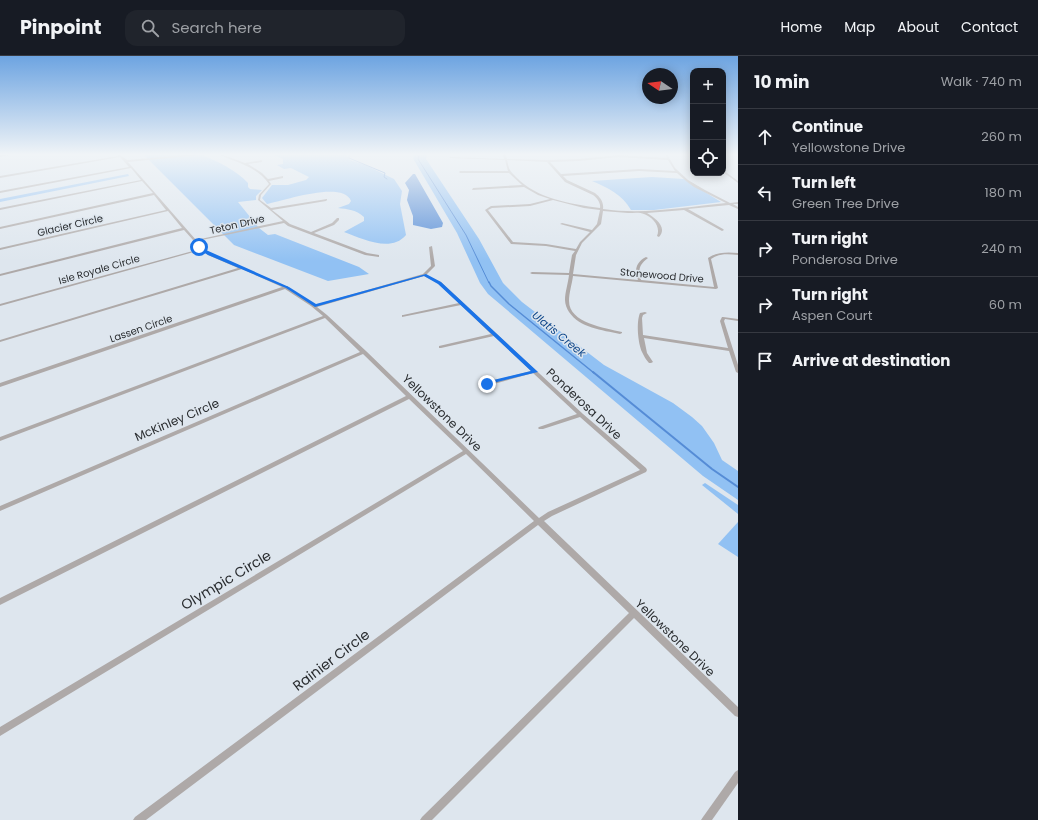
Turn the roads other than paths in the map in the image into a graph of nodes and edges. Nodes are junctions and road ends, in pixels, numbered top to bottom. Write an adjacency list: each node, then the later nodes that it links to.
1 (12, 190): 8 (street)
2 (95, 190): 15 (street)
3 (150, 190): 9 (street, Yellowstone Drive)
4 (265, 190): 16 (street)
5 (530, 190): 10 (street)
6 (585, 190): 17 (street)
7 (704, 190): 13 (street)
8 (0, 192)
9 (154, 194): 19 (street, Yellowstone Drive); 24 (street, Glacier Circle)
10 (554, 199): 17 (street); 34 (street)
11 (326, 200): 16 (street)
12 (738, 203): 13 (street)
13 (730, 204): 14 (street); 18 (street)
14 (738, 208)
15 (0, 209)
16 (271, 209): 22 (street)
17 (602, 209): 20 (street); 27 (street)
18 (685, 209): 20 (street); 26 (street)
19 (168, 210): 25 (street, Yellowstone Drive); 33 (street, Glacier Circle)
20 (644, 212): 29 (street)
21 (338, 219): 28 (street)
22 (284, 222): 28 (street); 30 (street, Teton Drive)
23 (562, 224): 27 (street)
24 (0, 228)
25 (183, 228): 30 (street, Yellowstone Drive); 41 (street, Isle Royale Circle)
26 (722, 230)
27 (592, 231): 34 (street)
28 (311, 233): 36 (street)
29 (659, 236)
30 (194, 241): 32 (street, Yellowstone Drive)
31 (432, 247): 42 (street)
32 (202, 249): 38 (street, Yellowstone Drive); 46 (street, Isle Royale Circle)
33 (0, 250)
34 (576, 250): 40 (street)
35 (738, 254): 43 (street, Stonewood Drive)
36 (378, 256)
37 (646, 258): 43 (street)
38 (241, 268): 44 (street, Yellowstone Drive); 55 (street)
39 (532, 273): 40 (street, Stonewood Drive)
40 (571, 274): 43 (street, Stonewood Drive); 52 (street)
41 (0, 275)
42 (424, 275): 45 (street, Ponderosa Drive); 47 (street)
43 (640, 281)
44 (287, 288): 47 (street, Yellowstone Drive); 62 (street, Lassen Circle)
45 (461, 304): 50 (street); 53 (street, Ponderosa Drive)
46 (0, 305)
47 (315, 306): 49 (street, Yellowstone Drive)
48 (646, 313): 54 (street)
49 (326, 316): 58 (street, Yellowstone Drive); 67 (street)
50 (403, 316)
51 (738, 320): 57 (street)
52 (620, 333)
53 (495, 334): 56 (street); 60 (street, Ponderosa Drive)
54 (642, 336): 57 (street); 59 (street)
55 (0, 341)
56 (441, 347)
57 (731, 350): 61 (street)
58 (364, 352): 64 (street, Yellowstone Drive); 69 (street, McKinley Circle)
59 (651, 362)
60 (535, 372): 63 (street); 65 (street, Ponderosa Drive)
61 (738, 372)
62 (0, 384)
63 (487, 384)
64 (410, 396): 68 (street, Yellowstone Drive); 71 (street)
65 (581, 415): 66 (street); 70 (street, Ponderosa Drive)
66 (540, 428)
67 (0, 439)
68 (466, 451): 70 (street, Yellowstone Drive); 74 (street, Olympic Circle)
69 (0, 509)
70 (539, 521): 72 (street, Yellowstone Drive); 76 (street, Rainier Circle)
71 (0, 602)
72 (634, 613): 73 (street, Yellowstone Drive); 77 (street)
73 (738, 713)
74 (0, 732)
75 (738, 775): 78 (street)
76 (138, 820)
77 (425, 820)
78 (706, 820)

